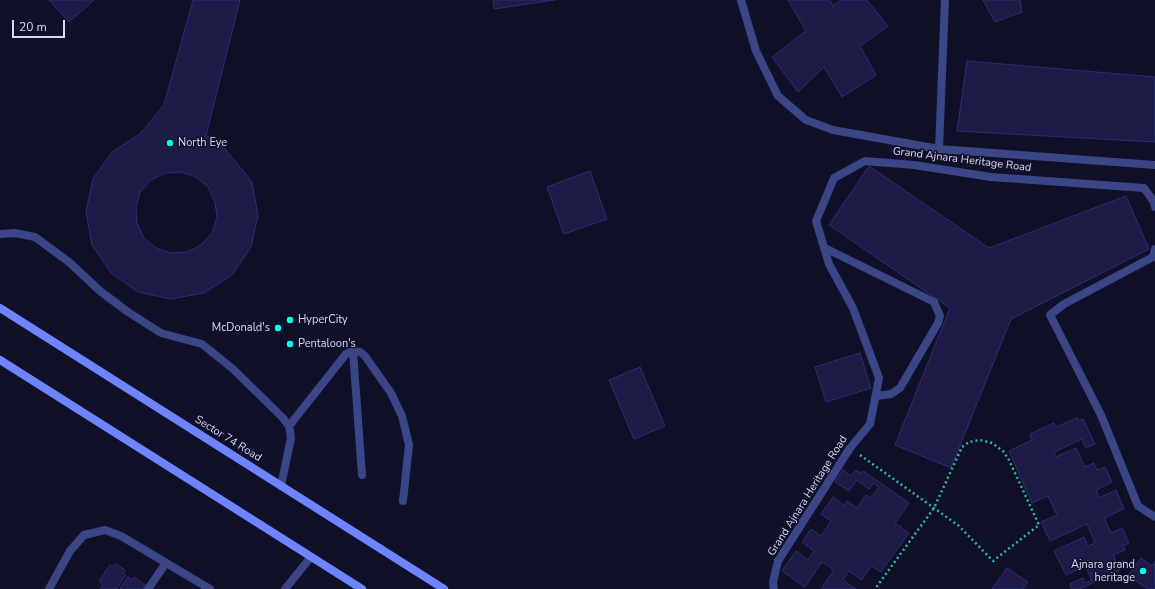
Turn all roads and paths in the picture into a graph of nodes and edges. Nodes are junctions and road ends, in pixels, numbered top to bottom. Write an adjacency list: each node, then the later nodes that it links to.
1 (741, 0): 3 (street)
2 (945, 0): 3 (street)
3 (939, 149): 4 (street)
4 (1155, 165)
5 (1155, 207): 7 (street, Grand Ajnara Heritage Road)
6 (0, 234): 13 (street)
7 (825, 248): 12 (street, Grand Ajnara Heritage Road); 12 (street)
8 (1155, 249): 19 (street)
9 (0, 308): 16 (street, Sector 74 Road)
10 (353, 351): 13 (street); 15 (street); 17 (street)
11 (0, 360): 20 (street)
12 (876, 396): 14 (street, Grand Ajnara Heritage Road)
13 (289, 426): 16 (street)
14 (850, 448): 18 (path); 28 (street, Grand Ajnara Heritage Road)
15 (362, 475)
16 (281, 486): 27 (street, Sector 74 Road)
17 (403, 501)
18 (934, 508): 18 (path); 29 (path)
19 (1155, 517)
20 (311, 557): 25 (street); 26 (street)
21 (166, 563): 22 (street); 23 (street); 24 (street)
22 (49, 589)
23 (148, 589)
24 (210, 589)
25 (285, 589)
26 (362, 589)
27 (444, 589)
28 (774, 589)
29 (875, 589)

